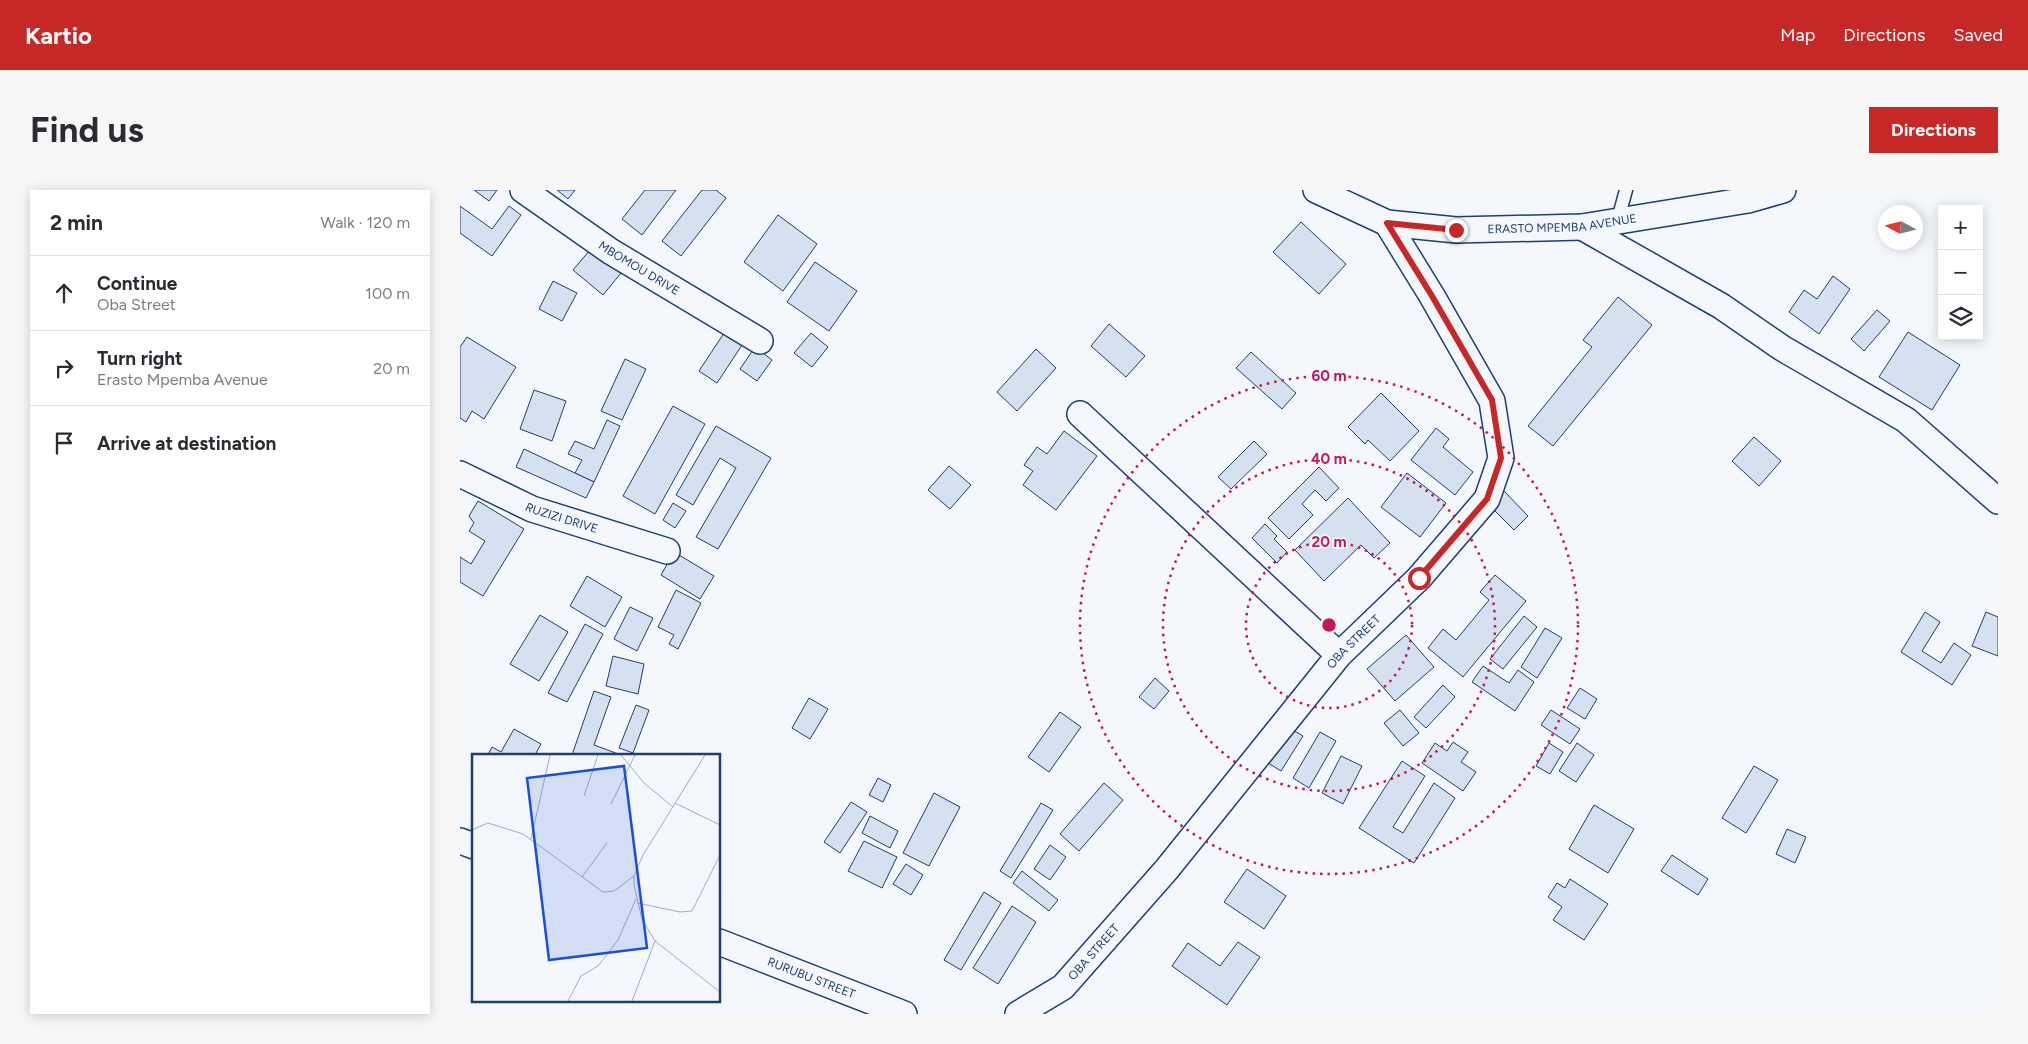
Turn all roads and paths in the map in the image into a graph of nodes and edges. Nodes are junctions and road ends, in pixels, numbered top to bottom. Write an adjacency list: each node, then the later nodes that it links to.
1 (523, 190): 8 (street, MBOMOU DRIVE)
2 (1316, 190): 5 (street, ERASTO MPEMBA AVENUE)
3 (1626, 190): 6 (lane)
4 (1783, 190): 6 (street, ERASTO MPEMBA AVENUE)
5 (1387, 223): 7 (street, ERASTO MPEMBA AVENUE); 13 (street, OBA STREET)
6 (1617, 223): 7 (street, ERASTO MPEMBA AVENUE)
7 (1582, 227): 11 (street)
8 (760, 341)
9 (1080, 414): 13 (street)
10 (460, 474): 12 (street, RUZIZI DRIVE)
11 (1998, 501)
12 (667, 552)
13 (1339, 655): 18 (street, OBA STREET)
14 (460, 841): 15 (street)
15 (472, 845)
16 (720, 942): 17 (street, RURUBU STREET)
17 (904, 1014)
18 (1018, 1014)

